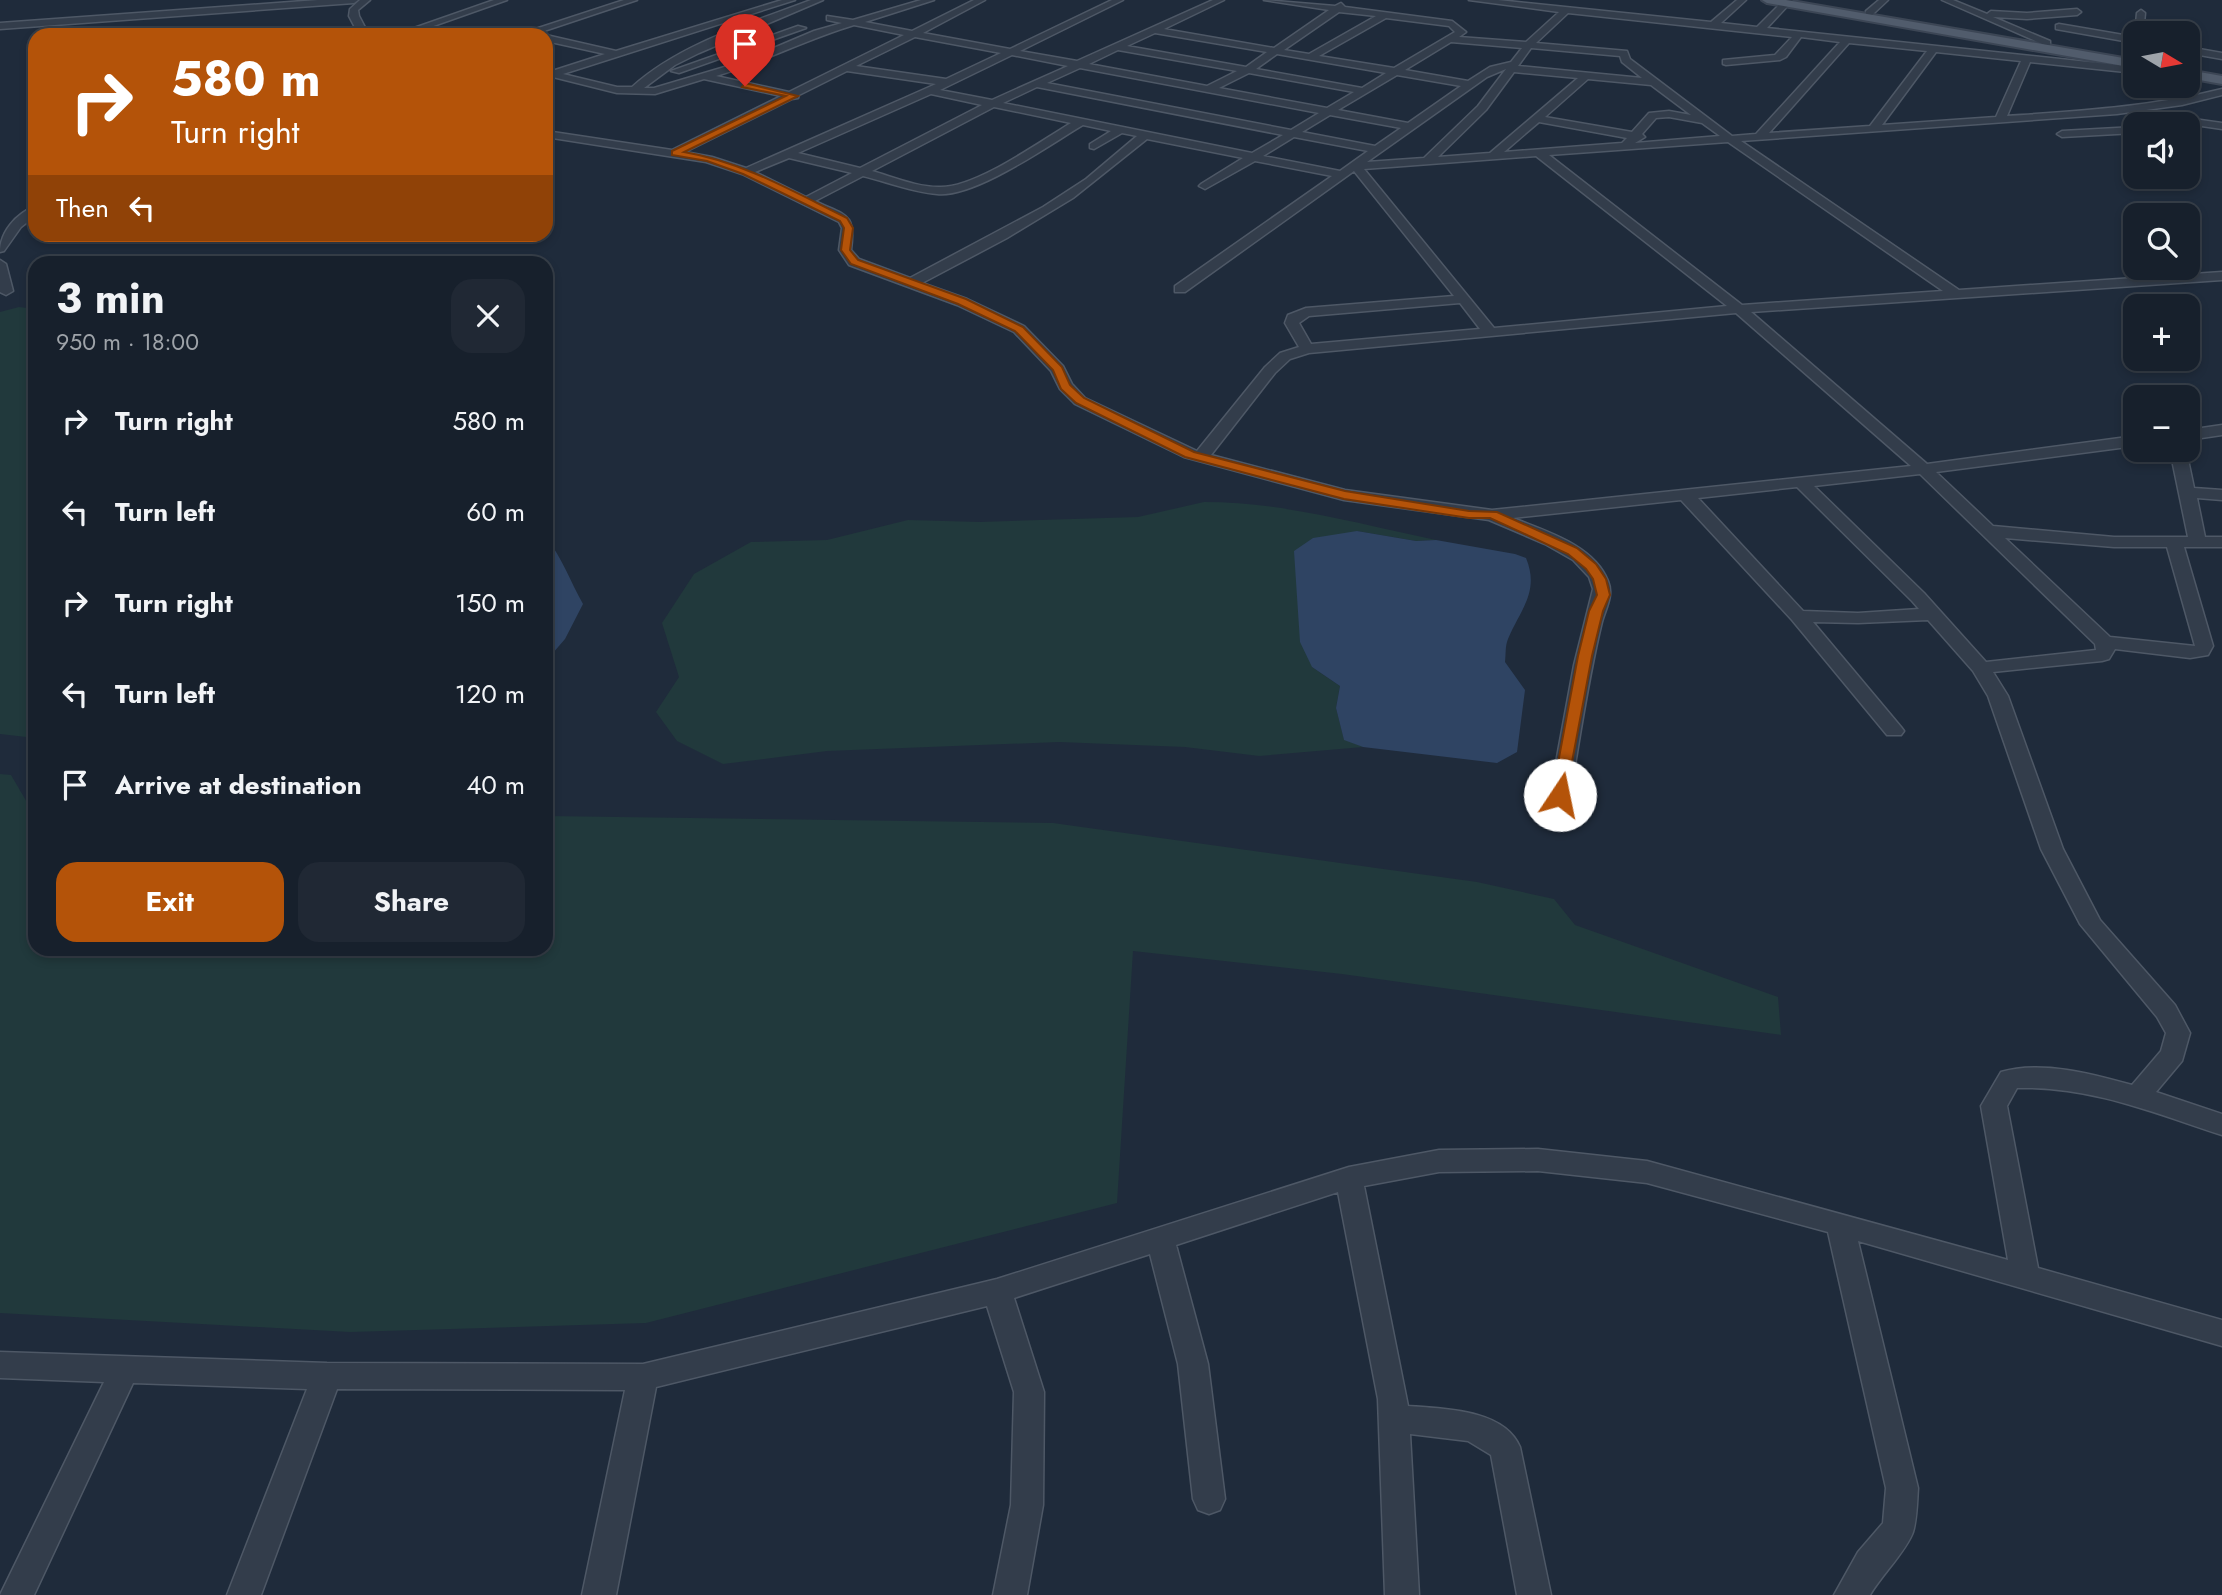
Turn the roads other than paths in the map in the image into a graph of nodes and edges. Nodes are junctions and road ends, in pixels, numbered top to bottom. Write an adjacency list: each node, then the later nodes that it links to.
1 (354, 0): 31 (street)
2 (366, 0): 34 (street)
3 (503, 0): 35 (street)
4 (633, 0): 36 (street)
5 (791, 0): 53 (street)
6 (819, 0): 32 (street)
7 (930, 0): 29 (street)
8 (981, 0): 40 (street)
9 (1119, 0): 50 (street)
10 (1220, 0): 37 (street)
11 (1268, 0): 20 (street)
12 (1348, 0): 20 (street)
13 (1473, 0): 22 (street)
14 (1742, 0): 30 (street)
15 (1767, 0): 18 (main road)
16 (1884, 0): 23 (street)
17 (1946, 0): 24 (street)
18 (1788, 1): 23 (main road); 38 (street); 58 (main road)
19 (2058, 4): 24 (street)
20 (1338, 8): 26 (street); 51 (street)
21 (856, 9): 27 (street)
22 (1566, 10): 30 (street); 48 (street)
23 (1869, 13): 46 (main road)
24 (1975, 13): 46 (street)
25 (2141, 13): 28 (street)
26 (1386, 14): 43 (street); 55 (street)
27 (830, 18): 29 (street); 39 (street)
28 (2140, 21)
29 (854, 22): 40 (street); 70 (street)
30 (1714, 25): 38 (street)
31 (0, 26)
32 (753, 26): 39 (street); 67 (street)
33 (2059, 27): 42 (street)
34 (360, 28)
35 (420, 28)
36 (547, 28)
37 (1152, 30): 47 (street); 51 (street)
38 (1760, 30): 41 (street)
39 (786, 33): 67 (street)
40 (917, 34): 50 (street); 62 (street)
41 (1800, 34): 44 (street); 59 (street)
42 (2123, 38)
43 (1449, 39): 48 (street); 68 (street)
44 (1847, 39): 49 (street); 103 (street)
45 (553, 40): 53 (street)
46 (2047, 43): 57 (main road)
47 (1117, 47): 60 (street); 64 (street)
48 (1527, 47): 61 (street); 73 (street)
49 (1933, 49): 56 (street); 100 (street)
50 (1013, 51): 60 (street); 72 (street)
51 (1276, 51): 55 (street); 64 (street)
52 (2200, 52): 54 (street)
53 (615, 54): 65 (street)
54 (2222, 55): 69 (street)
55 (1310, 57): 68 (street)
56 (2026, 58): 63 (street); 91 (street)
57 (2123, 59)
58 (2123, 60)
59 (1726, 62)
60 (1079, 64): 74 (street); 76 (street)
61 (1514, 66): 71 (street); 75 (street); 118 (street)
62 (849, 68): 72 (street); 81 (street)
63 (2123, 69)
64 (1248, 71): 76 (street); 79 (street)
65 (553, 72)
66 (553, 72): 77 (street)
67 (664, 72): 70 (street); 77 (street)
68 (1396, 72): 75 (street); 79 (street)
69 (2216, 77)
70 (699, 78): 77 (street); 81 (street)
71 (1584, 78): 73 (street); 90 (street)
72 (949, 82): 78 (street)
73 (1655, 82): 92 (street)
74 (1037, 84): 85 (street); 86 (street)
75 (1469, 84): 99 (street)
76 (1209, 89): 83 (street); 86 (street)
77 (639, 91)
78 (930, 91): 85 (street); 115 (street)
79 (1364, 91): 87 (street)
80 (2222, 92): 82 (street)
81 (794, 96): 113 (street)
82 (2198, 99): 84 (street); 88 (street)
83 (1274, 101): 87 (street); 94 (street)
84 (2210, 104)
85 (990, 105): 93 (street); 121 (street)
86 (1164, 108): 94 (street); 101 (street)
87 (1331, 111): 99 (street); 106 (street)
88 (2118, 111): 89 (street); 91 (street)
89 (2123, 112)
90 (1538, 119): 109 (street); 116 (street)
91 (2000, 119): 100 (street)
92 (1706, 120): 95 (street); 108 (street); 109 (street)
93 (1079, 123): 101 (street); 121 (street)
94 (1234, 123): 106 (street); 110 (street)
95 (1730, 124)
96 (2200, 124): 98 (street)
97 (1742, 126): 103 (street)
98 (2222, 126)
99 (1411, 127): 112 (street)
100 (1873, 128): 103 (street)
101 (1118, 131): 107 (street); 111 (street)
102 (2123, 131): 104 (street)
103 (1763, 133): 108 (street)
104 (2063, 134)
105 (553, 135): 113 (street)
106 (1292, 135): 112 (street); 117 (street)
107 (1144, 136): 110 (street); 129 (street)
108 (1730, 139): 109 (street); 132 (street)
109 (1630, 141): 114 (street)
110 (1192, 145): 117 (street)
111 (1094, 146)
112 (1379, 150): 119 (street)
113 (675, 153): 120 (street)
114 (1539, 153): 116 (street); 134 (street)
115 (788, 154): 120 (street); 121 (street)
116 (1493, 156): 118 (street)
117 (1255, 158): 122 (street); 123 (street)
118 (1428, 160): 119 (street)
119 (1356, 166): 122 (street); 133 (street)
120 (746, 172): 124 (street)
121 (864, 172): 124 (street)
122 (1342, 175): 130 (street)
123 (1205, 186)
124 (807, 201): 129 (street)
125 (28, 215): 126 (street)
126 (0, 248)
127 (0, 264): 131 (street)
128 (2222, 276): 132 (street)
129 (911, 283): 140 (street)
130 (1180, 289)
131 (6, 290)
132 (1956, 294): 134 (street)
133 (1463, 299): 135 (street); 136 (street)
134 (1739, 309): 135 (street); 142 (street)
135 (1490, 333): 136 (street)
136 (1307, 349): 140 (street)
137 (2222, 430): 138 (street)
138 (2200, 433)
139 (2123, 444): 142 (street)
140 (1201, 457): 147 (street)
141 (2181, 462): 144 (street)
142 (1924, 469): 143 (street); 148 (street)
143 (1801, 482): 145 (street); 152 (street)
144 (2187, 492): 146 (street); 150 (street)
145 (1685, 494): 147 (street); 153 (street)
146 (2222, 495)
147 (1492, 515): 157 (street)
148 (1988, 531): 149 (street); 154 (street)
149 (2174, 542): 150 (street); 154 (street)
150 (2198, 542): 151 (street)
151 (2222, 542)
152 (1933, 614): 153 (street); 155 (street)
153 (1798, 617): 156 (street)
154 (2104, 642): 155 (street)
155 (1981, 668): 158 (street)
156 (1894, 731)
157 (1560, 795)
158 (2139, 1094): 159 (street); 163 (street)
159 (2222, 1125)
160 (1349, 1178): 161 (street); 162 (street); 170 (street)
161 (1840, 1224): 163 (street); 178 (street)
162 (1160, 1239): 164 (street); 171 (street)
163 (2025, 1277): 165 (street)
164 (997, 1291): 169 (street); 175 (street)
165 (2222, 1333)
166 (0, 1365): 167 (street)
167 (125, 1369): 168 (street); 172 (street)
168 (327, 1376): 169 (street); 173 (street)
169 (643, 1377): 174 (street)
170 (1394, 1418): 176 (street); 177 (street)
171 (1209, 1499)
172 (16, 1595)
173 (244, 1595)
174 (599, 1595)
175 (1010, 1595)
176 (1402, 1595)
177 (1534, 1595)
178 (1851, 1595)

